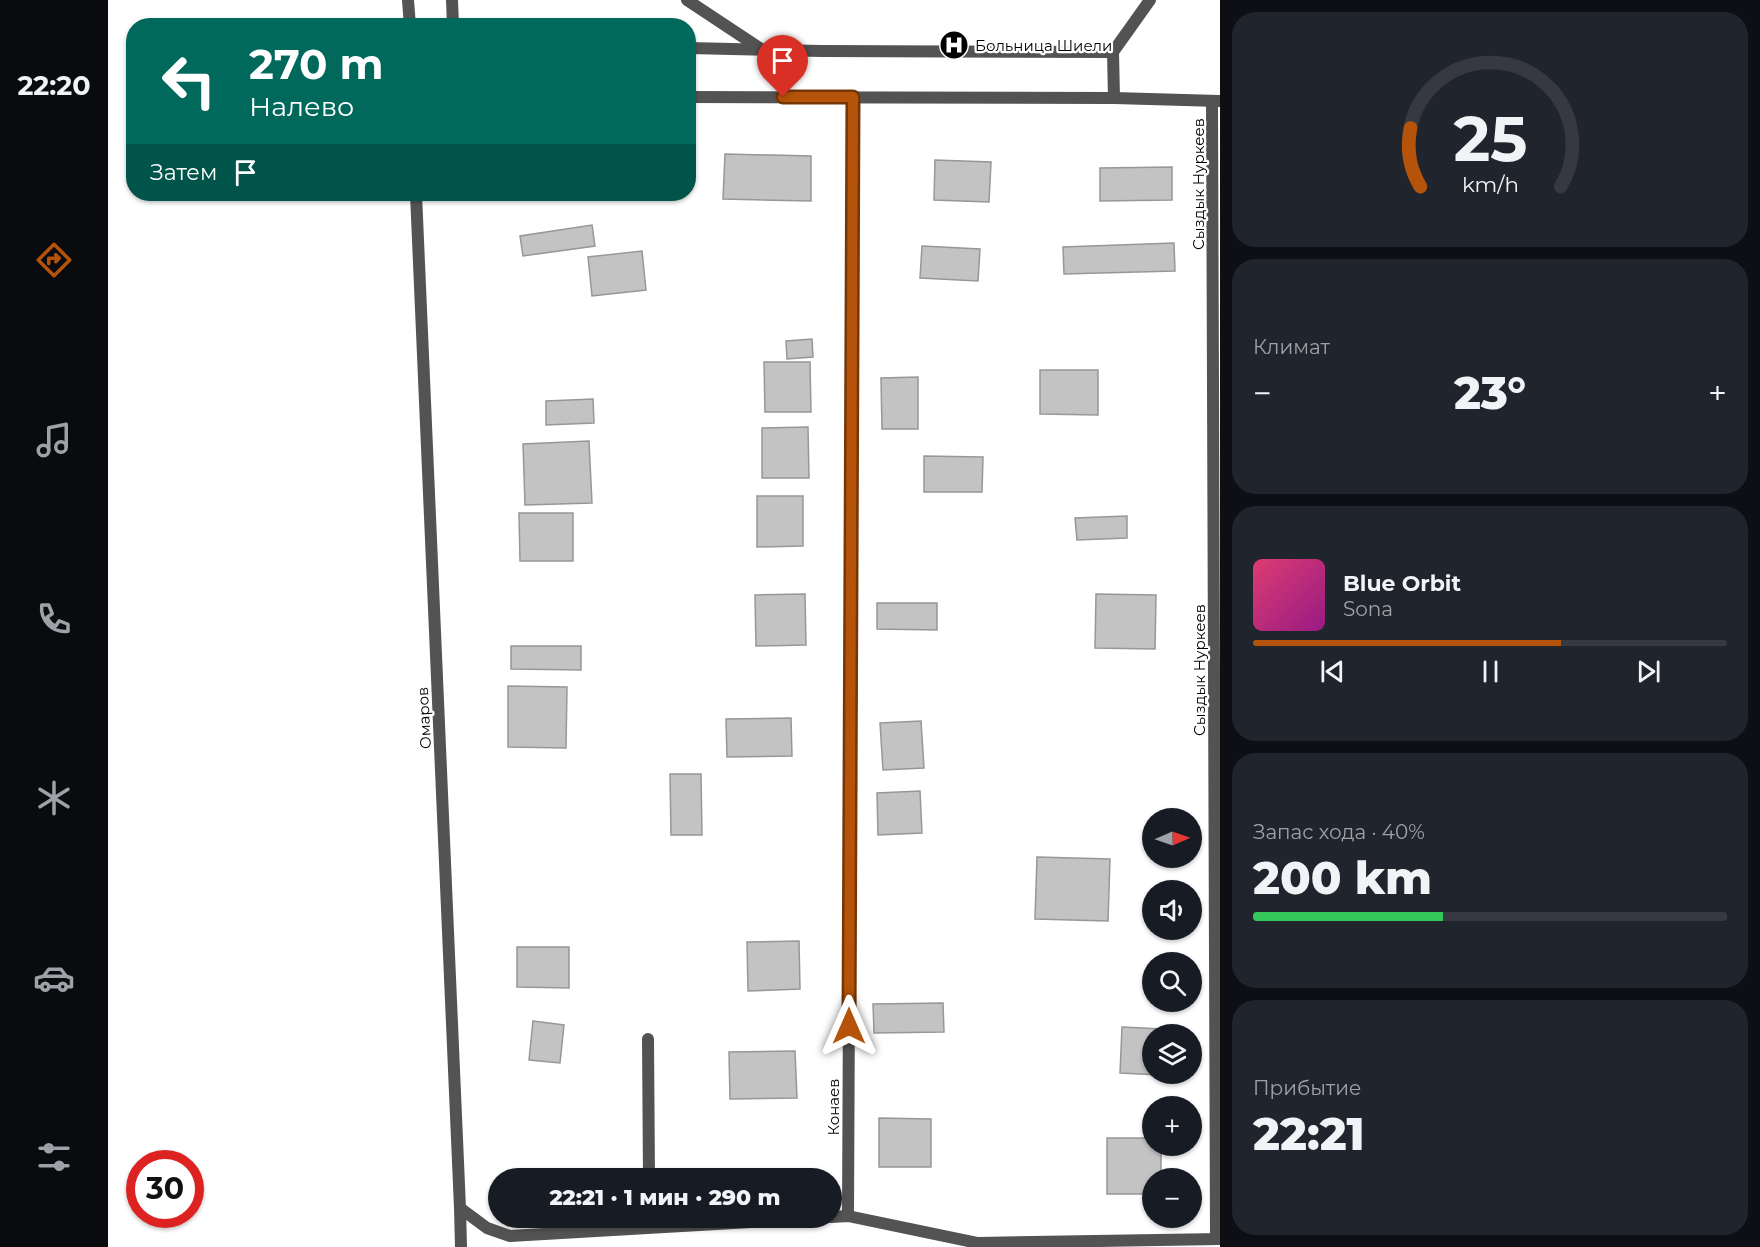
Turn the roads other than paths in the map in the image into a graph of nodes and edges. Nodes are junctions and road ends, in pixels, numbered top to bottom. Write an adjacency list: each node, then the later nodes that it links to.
1 (408, 0): 5 (street)
2 (453, 0): 6 (street)
3 (687, 0): 8 (street)
4 (1150, 0): 9 (street)
5 (409, 18)
6 (453, 18)
7 (696, 48): 8 (street)
8 (761, 49): 9 (street)
9 (1113, 52): 12 (street)
10 (696, 97): 11 (street)
11 (853, 97): 12 (street); 19 (street, Конаев)
12 (1114, 98): 13 (street)
13 (1216, 101): 21 (street, Сыздык Нуркеев)
14 (416, 201): 17 (street, Омаров)
15 (648, 1039): 16 (street)
16 (649, 1168)
17 (460, 1209): 20 (street); 23 (street, Омаров)
18 (842, 1216): 19 (street)
19 (848, 1216): 22 (street)
20 (596, 1228)
21 (1218, 1239): 22 (street)
22 (975, 1245)
23 (461, 1247)

